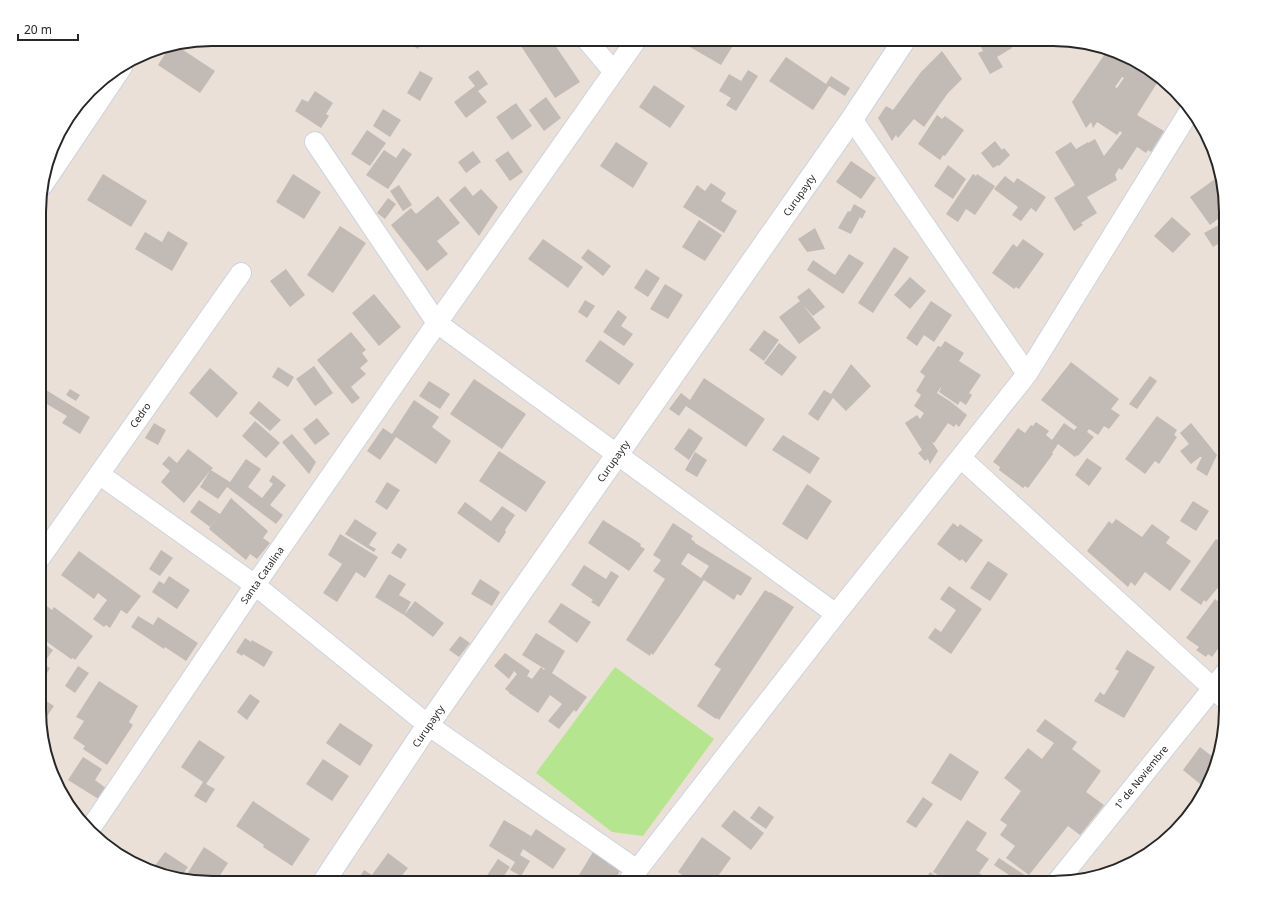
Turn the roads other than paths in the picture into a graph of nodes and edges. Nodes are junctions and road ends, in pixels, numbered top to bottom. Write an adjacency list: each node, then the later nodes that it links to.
1 (592, 46): 4 (street)
2 (632, 46): 4 (street, Santa Catalina)
3 (900, 46): 7 (street, Curupayty)
4 (614, 72): 11 (street, Santa Catalina)
5 (115, 77): 9 (street)
6 (1187, 115): 12 (street)
7 (852, 119): 12 (street); 13 (street, Curupayty)
8 (315, 142): 11 (street)
9 (51, 173)
10 (241, 273): 15 (street, Cedro)
11 (437, 323): 13 (street); 17 (street, Santa Catalina)
12 (1027, 374): 14 (street)
13 (618, 454): 18 (street); 20 (street, Curupayty)
14 (961, 458): 18 (street); 19 (street)
15 (99, 474): 16 (street, Cedro); 17 (street)
16 (46, 549)
17 (255, 585): 20 (street); 21 (street, Santa Catalina)
18 (836, 614): 23 (street)
19 (1219, 694): 24 (street, 1º de Noviembre)
20 (428, 725): 22 (street, Curupayty); 23 (street)
21 (93, 825)
22 (328, 876)
23 (632, 876)
24 (1062, 876)

